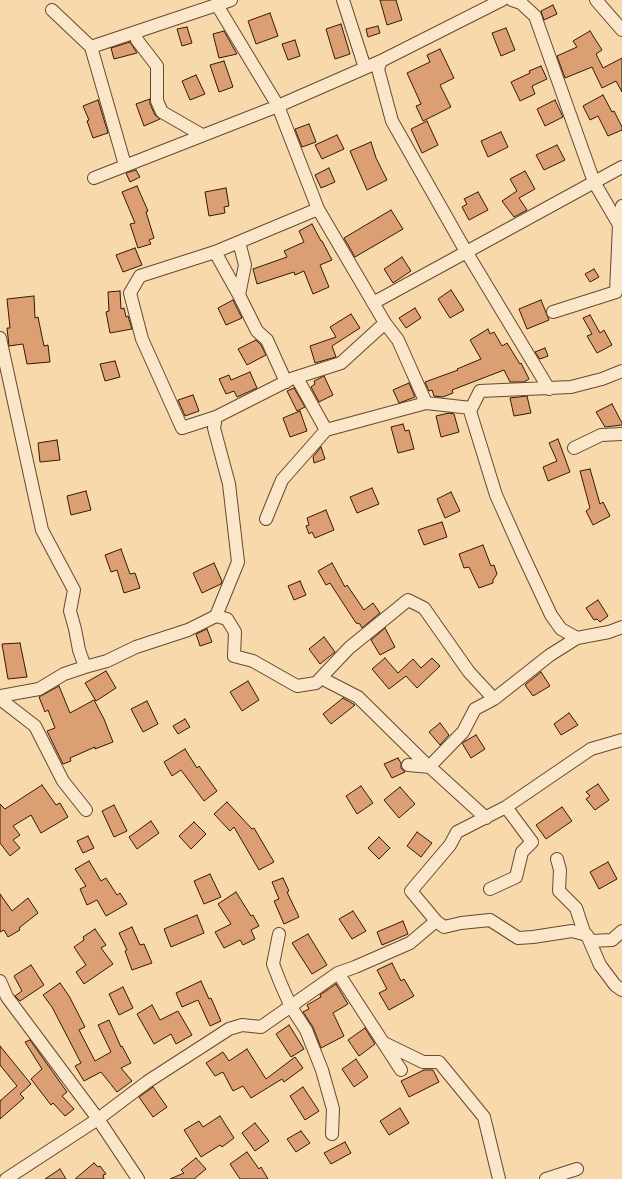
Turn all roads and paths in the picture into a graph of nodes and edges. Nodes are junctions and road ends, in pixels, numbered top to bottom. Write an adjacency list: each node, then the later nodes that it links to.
1 (231, 0): 6 (street)
2 (342, 0): 12 (street)
3 (502, 0): 11 (street)
4 (512, 0): 18 (street)
5 (596, 0): 8 (street)
6 (217, 5): 9 (street); 13 (street)
7 (52, 10): 10 (street)
8 (622, 30)
9 (136, 32): 10 (street); 14 (street)
10 (91, 47): 15 (street)
11 (381, 61): 12 (street); 24 (street)
12 (365, 68): 13 (street)
13 (278, 106): 14 (street); 20 (street)
14 (202, 135): 15 (street)
15 (126, 165): 17 (street)
16 (622, 167): 18 (street)
17 (94, 178)
18 (594, 182): 21 (street); 24 (street)
19 (622, 206): 21 (street)
20 (318, 209): 22 (street); 26 (street)
21 (621, 228): 27 (street)
22 (239, 242): 23 (street); 25 (street)
23 (215, 252): 25 (street); 35 (street)
24 (466, 252): 26 (street); 32 (street)
25 (239, 294): 31 (street)
26 (373, 303): 28 (street)
27 (553, 312)
28 (385, 323): 31 (street); 33 (street)
29 (0, 338): 43 (street)
30 (622, 371): 32 (street)
31 (292, 380): 35 (street); 36 (street)
32 (549, 389): 34 (street)
33 (426, 403): 34 (street); 36 (street)
34 (471, 408): 42 (street)
35 (216, 417): 40 (street)
36 (326, 430): 39 (street)
37 (622, 434): 38 (street)
38 (574, 448)
39 (266, 519)
40 (216, 616): 43 (street); 44 (street)
41 (622, 627): 42 (street)
42 (576, 638): 46 (street)
43 (85, 667): 45 (street)
44 (321, 678): 46 (street); 49 (street)
45 (0, 698): 51 (street)
46 (494, 699): 49 (street)
47 (622, 740): 50 (street)
48 (408, 765): 49 (street)
49 (429, 767): 52 (street)
50 (506, 807): 52 (street); 54 (street)
51 (86, 810)
52 (486, 818): 55 (street)
53 (557, 859): 58 (street)
54 (490, 889)
55 (436, 921): 58 (street); 59 (street)
56 (622, 931): 58 (street)
57 (278, 934): 62 (street)
58 (588, 938): 61 (street)
59 (338, 973): 62 (street); 63 (street)
60 (0, 981): 65 (street)
61 (622, 990)
62 (291, 1007): 65 (street); 66 (street)
63 (384, 1043): 64 (street); 70 (street)
64 (401, 1070)
65 (98, 1119): 68 (street); 69 (street)
66 (332, 1134)
67 (578, 1169): 71 (street)
68 (6, 1179)
69 (138, 1179)
70 (499, 1179)
71 (546, 1179)

